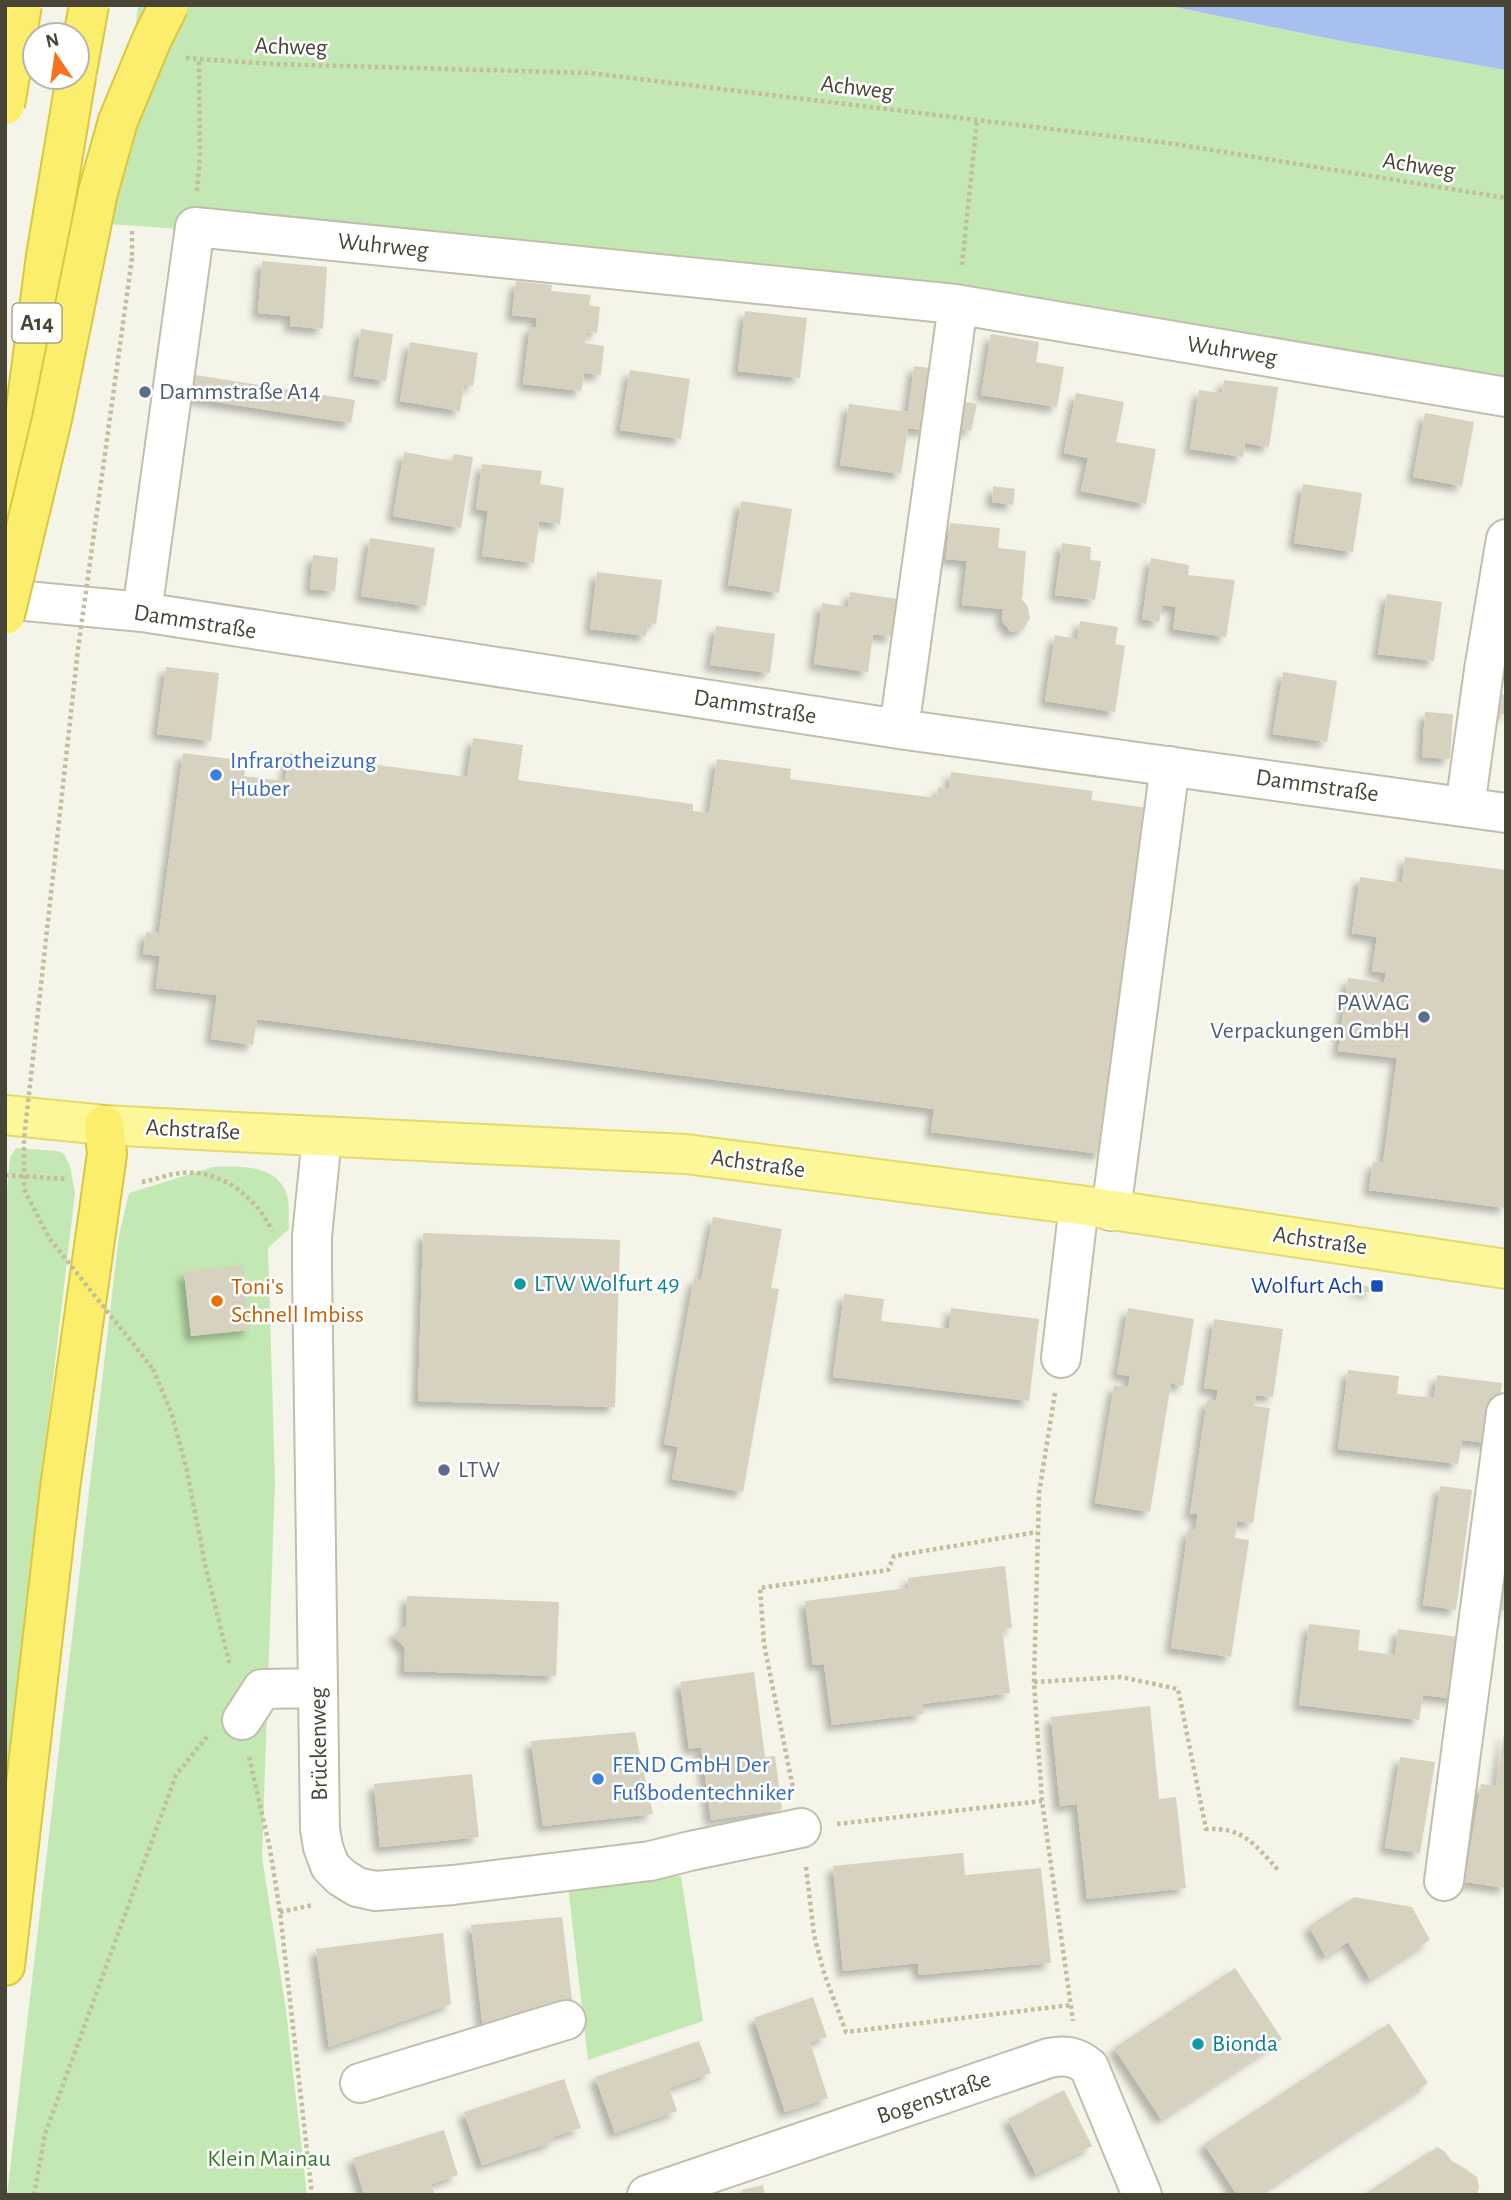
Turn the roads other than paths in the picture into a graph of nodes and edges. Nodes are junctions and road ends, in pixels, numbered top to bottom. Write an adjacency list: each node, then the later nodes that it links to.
1 (22, 5): 4 (highway, bridge)
2 (169, 5): 11 (highway, bridge)
3 (74, 91): 8 (highway, A14)
4 (5, 106)
5 (958, 305): 6 (street, Wuhrweg); 10 (street, Wuhrweg); 12 (street)
6 (1506, 397)
7 (1506, 539): 14 (street)
8 (5, 570)
9 (5, 599): 10 (street, Dammstraße)
10 (142, 612): 12 (street, Dammstraße)
11 (5, 615)
12 (899, 729): 13 (street, Dammstraße)
13 (1170, 766): 14 (street, Dammstraße); 19 (street)
14 (1465, 807): 15 (street, Dammstraße)
15 (1506, 813)
16 (5, 1115): 17 (main road, Achstraße)
17 (104, 1125): 18 (main road, Achstraße); 27 (highway)
18 (322, 1137): 19 (main road, Achstraße); 23 (street, Brückenweg)
19 (1095, 1208): 20 (main road, Achstraße); 21 (street)
20 (1506, 1269)
21 (1060, 1358)
22 (1506, 1413): 26 (street)
23 (318, 1688): 24 (street); 25 (street, Brückenweg)
24 (242, 1720)
25 (801, 1828)
26 (1444, 1881)
27 (5, 1966)
28 (566, 2020): 29 (street)
29 (360, 2083)
30 (647, 2195): 31 (street, Bogenstraße)
31 (1142, 2195)

